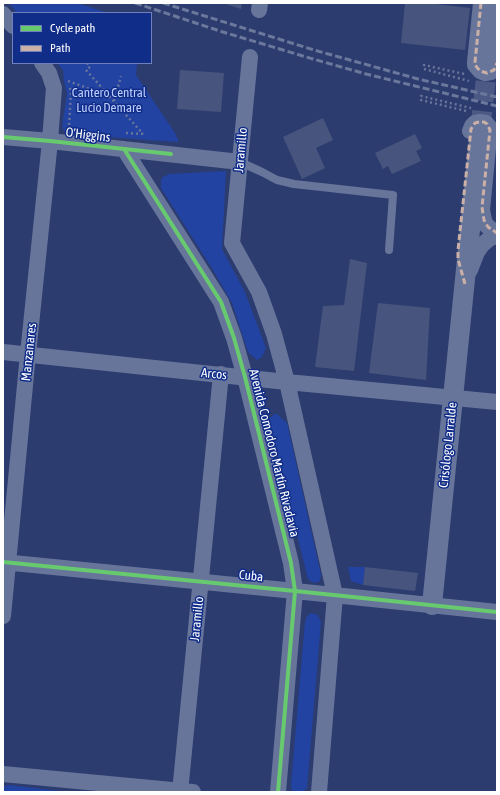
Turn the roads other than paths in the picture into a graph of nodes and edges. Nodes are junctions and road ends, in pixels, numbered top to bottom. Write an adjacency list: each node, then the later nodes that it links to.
1 (481, 3): 7 (street)
2 (493, 3): 7 (street)
3 (3, 14): 4 (street)
4 (12, 25)
5 (250, 58): 12 (street, Jaramillo)
6 (43, 64): 10 (street, Manzanares)
7 (492, 66)
8 (480, 131): 16 (street, Crisólogo Larralde)
9 (3, 136): 10 (street, O'Higgins)
10 (50, 141): 11 (street, O'Higgins); 18 (street, Manzanares)
11 (124, 150): 12 (street, O'Higgins); 20 (street, Avenida Comodoro Martín Rivadavia)
12 (240, 162): 14 (street, Jaramillo); 15 (lane)
13 (497, 234): 16 (street); 16 (street, Crisólogo Larralde)
14 (232, 243): 21 (street, Avenida Comodoro Martín Rivadavia)
15 (389, 250)
16 (465, 284): 22 (street, Crisólogo Larralde)
17 (3, 352): 18 (street, Arcos)
18 (28, 354): 19 (street, Arcos); 24 (street, Manzanares)
19 (221, 374): 20 (street, Arcos); 25 (street, Jaramillo)
20 (245, 377): 21 (street, Arcos); 26 (street, Avenida Comodoro Martín Rivadavia)
21 (287, 382): 22 (street, Arcos); 27 (street, Avenida Comodoro Martín Rivadavia)
22 (453, 397): 23 (street, Arcos); 28 (street, Crisólogo Larralde)
23 (497, 402)
24 (6, 563): 25 (street, Cuba); 30 (street, Manzanares)
25 (201, 582): 26 (street, Cuba); 32 (street, Jaramillo)
26 (295, 591): 27 (street, Cuba); 33 (street, Avenida Comodoro Martín Rivadavia)
27 (335, 595): 28 (street, Cuba); 34 (street, Avenida Comodoro Martín Rivadavia)
28 (432, 605): 29 (street, Cuba)
29 (497, 612)
30 (3, 616)
31 (3, 774): 32 (street)
32 (185, 792)
33 (278, 792)
34 (319, 792)

